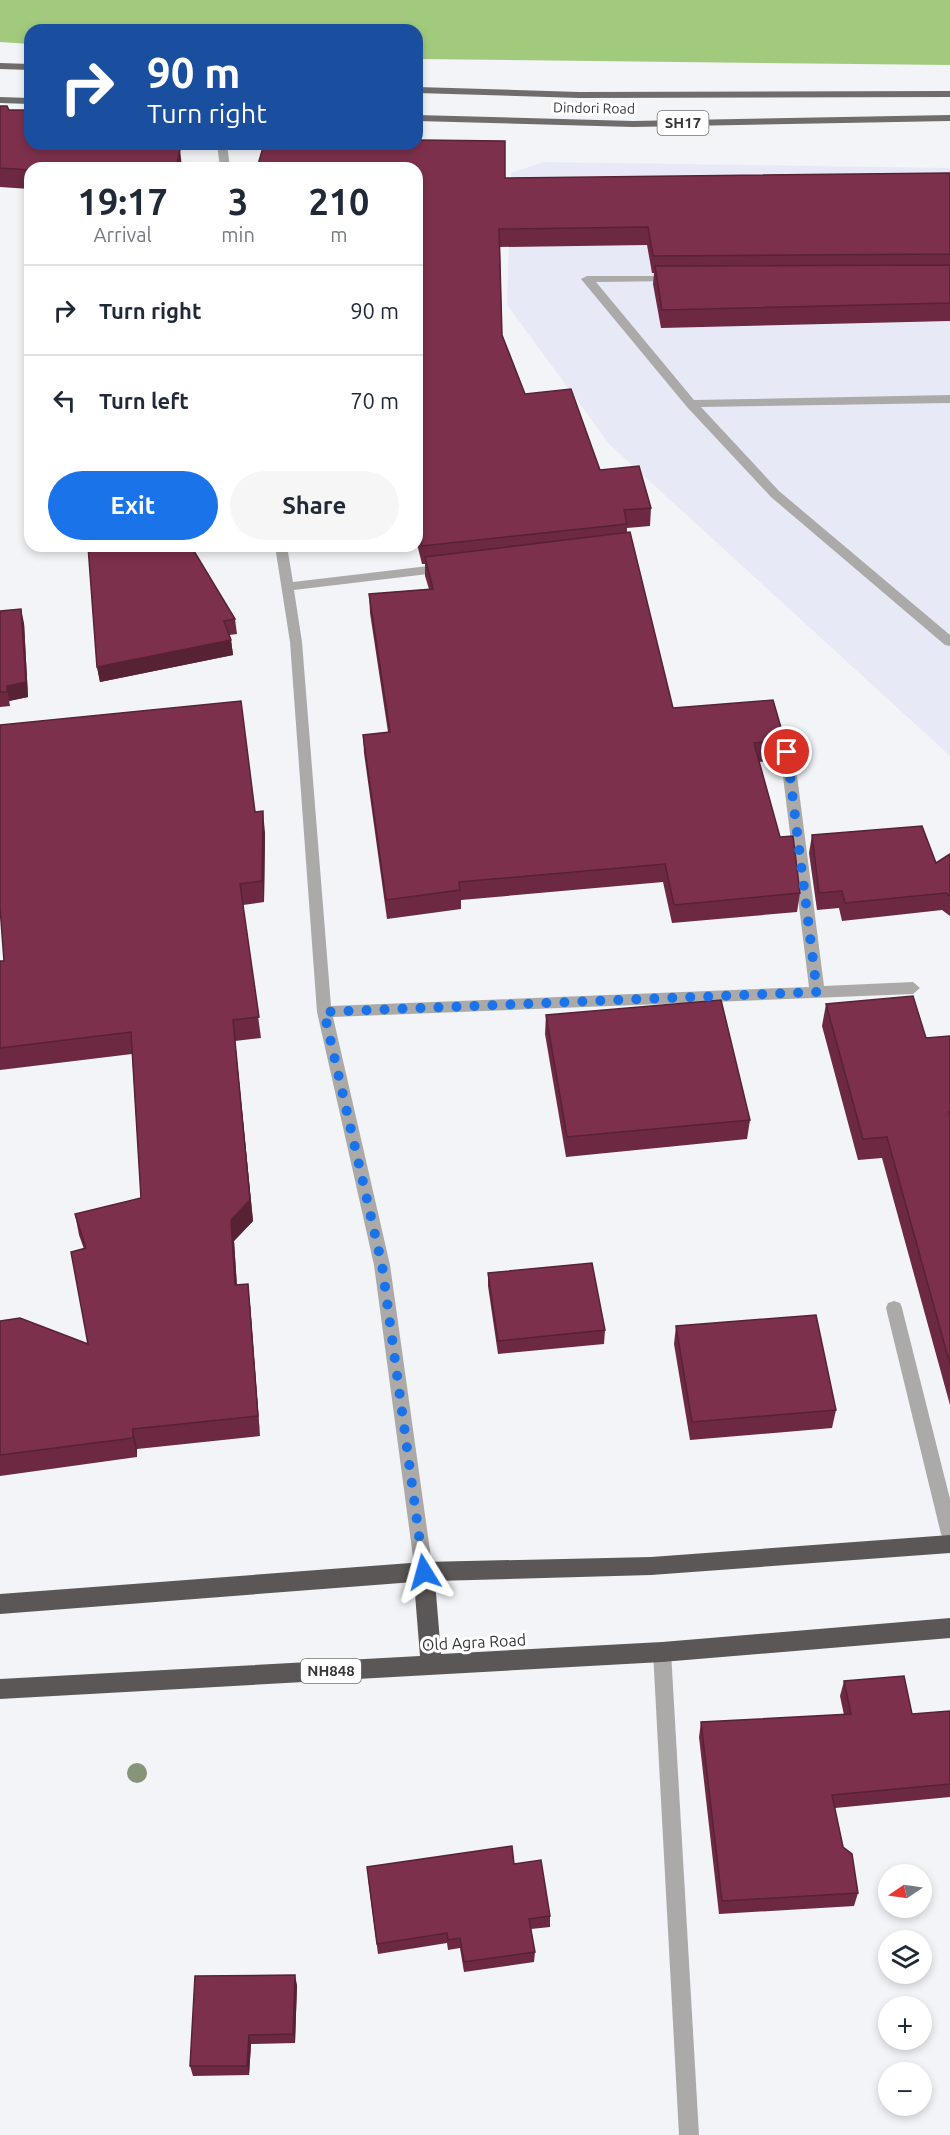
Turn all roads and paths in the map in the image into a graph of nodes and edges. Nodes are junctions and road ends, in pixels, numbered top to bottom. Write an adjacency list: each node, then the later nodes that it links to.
1 (0, 66): 2 (main road)
2 (24, 67)
3 (423, 90): 4 (main road)
4 (950, 94)
5 (0, 100): 6 (main road)
6 (24, 101)
7 (423, 118): 8 (main road, Dindori Road / SH17)
8 (950, 118)
9 (693, 279): 11 (street)
10 (950, 399): 11 (street)
11 (691, 404): 15 (street)
12 (282, 552): 14 (street)
13 (461, 566): 14 (street)
14 (287, 587): 19 (street)
15 (950, 642)
16 (787, 752): 18 (street)
17 (913, 988): 18 (street)
18 (817, 992): 19 (street)
19 (324, 1012): 23 (street)
20 (894, 1308): 21 (street)
21 (950, 1534)
22 (950, 1544): 23 (highway)
23 (424, 1572): 24 (highway); 27 (highway)
24 (0, 1604)
25 (950, 1628): 26 (highway, Old Agra Road / NH848)
26 (662, 1652): 27 (highway, Old Agra Road / NH848); 29 (street)
27 (431, 1665): 28 (highway, Old Agra Road / NH848)
28 (0, 1689)
29 (689, 2135)

